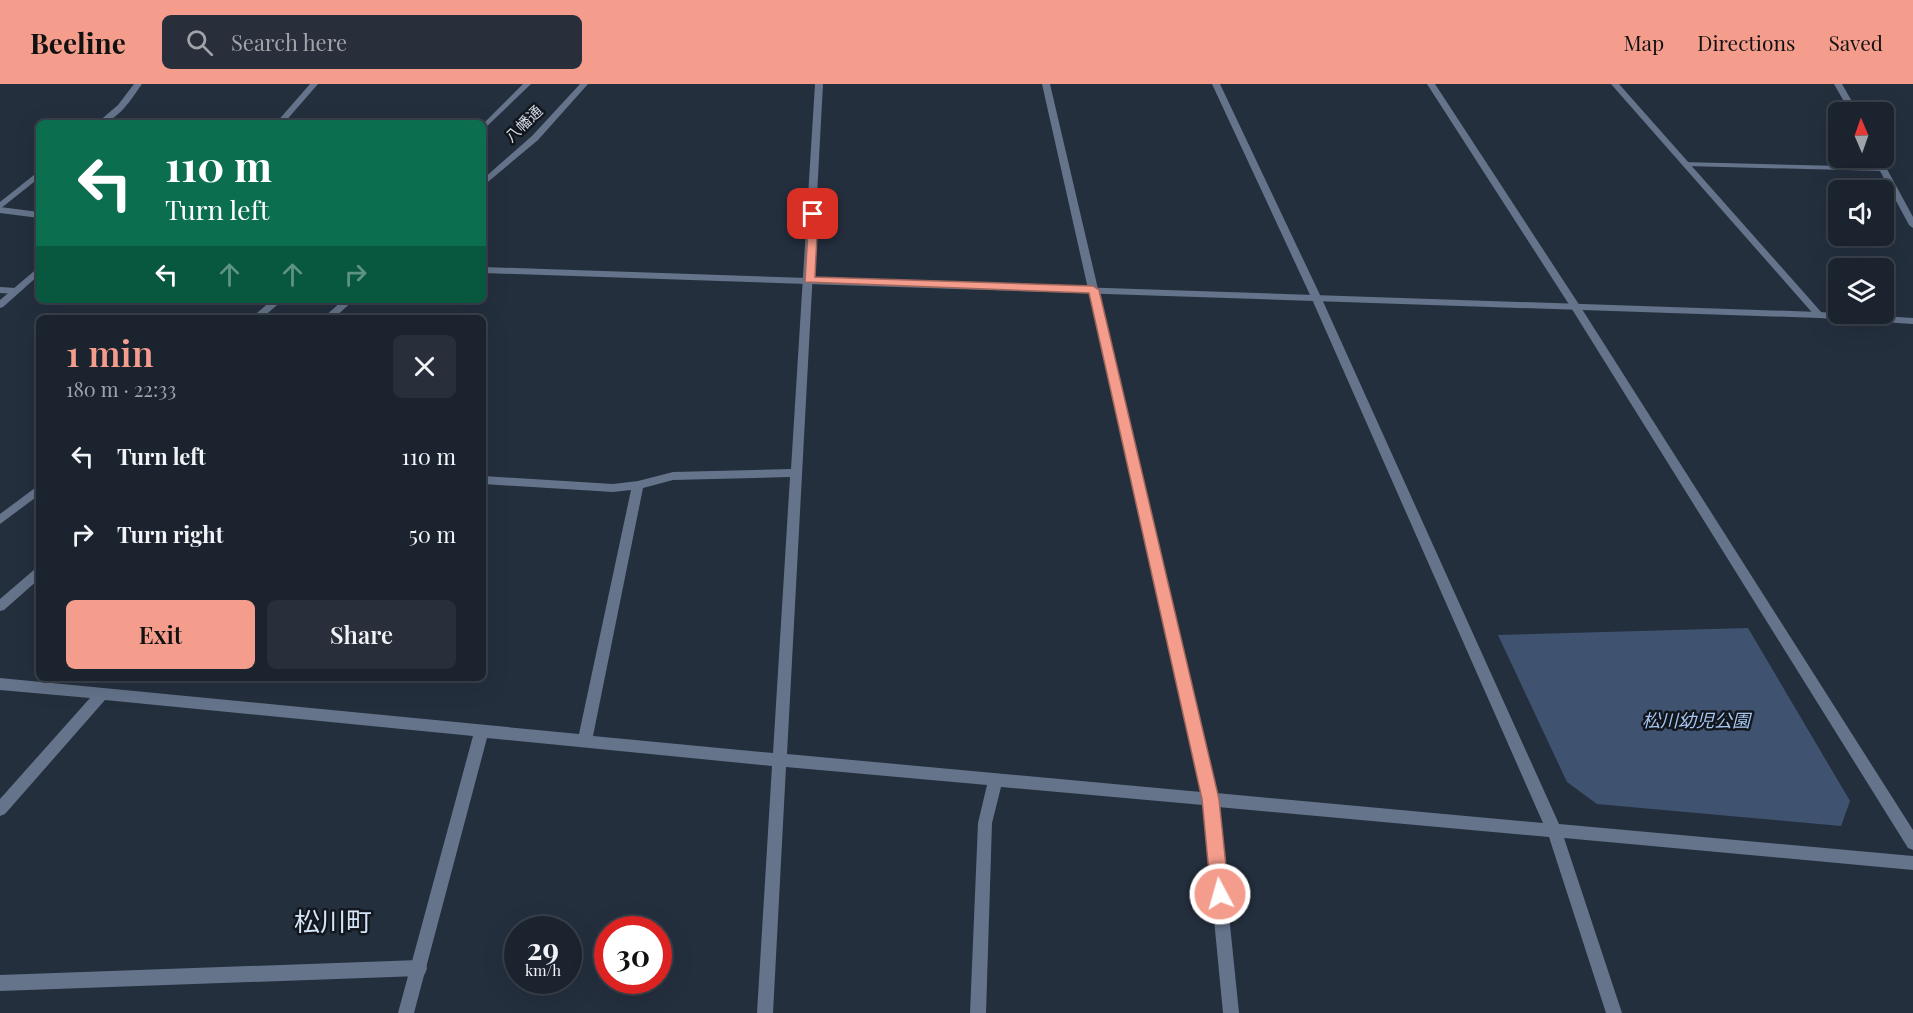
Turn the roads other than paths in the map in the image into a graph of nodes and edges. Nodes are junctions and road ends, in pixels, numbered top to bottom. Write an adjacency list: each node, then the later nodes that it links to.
1 (138, 84): 12 (street)
2 (314, 84): 13 (street)
3 (527, 84): 14 (street, 八幡通)
4 (584, 84): 18 (street, 八幡通)
5 (819, 84): 24 (street)
6 (1046, 84): 26 (street)
7 (1216, 84): 28 (street)
8 (1431, 84): 32 (street)
9 (1615, 84): 15 (street)
10 (1838, 84): 11 (street)
11 (1848, 102)
12 (105, 120)
13 (283, 120)
14 (486, 125)
15 (1686, 164): 16 (street); 35 (street)
16 (1883, 169): 21 (street)
17 (36, 177): 19 (street)
18 (486, 180)
19 (0, 208): 20 (street)
20 (36, 214)
21 (1913, 225)
22 (486, 270): 24 (street)
23 (36, 273): 27 (street)
24 (809, 280): 26 (street); 37 (street)
25 (0, 290): 27 (street)
26 (1093, 290): 28 (street); 50 (street)
27 (16, 291): 31 (street)
28 (1316, 297): 32 (street); 52 (street)
29 (274, 303): 33 (street)
30 (346, 303): 34 (street)
31 (0, 305)
32 (1575, 306): 35 (street); 53 (street)
33 (260, 315)
34 (332, 315)
35 (1819, 315): 36 (street)
36 (1913, 321)
37 (796, 473): 39 (street); 48 (street)
38 (486, 480): 39 (street)
39 (638, 485): 47 (street)
40 (36, 491): 41 (street)
41 (0, 520)
42 (36, 575): 43 (street)
43 (0, 606)
44 (0, 684): 45 (street)
45 (102, 694): 46 (street); 51 (street)
46 (482, 730): 47 (street); 55 (street)
47 (585, 740): 48 (street)
48 (779, 760): 49 (street); 58 (street)
49 (995, 780): 50 (street); 59 (street)
50 (1210, 799): 52 (street); 60 (street)
51 (0, 809)
52 (1554, 830): 54 (street); 61 (street)
53 (1913, 843)
54 (1913, 863)
55 (418, 968): 56 (street); 57 (street)
56 (0, 983)
57 (406, 1013)
58 (765, 1013)
59 (978, 1013)
60 (1231, 1013)
61 (1614, 1013)

